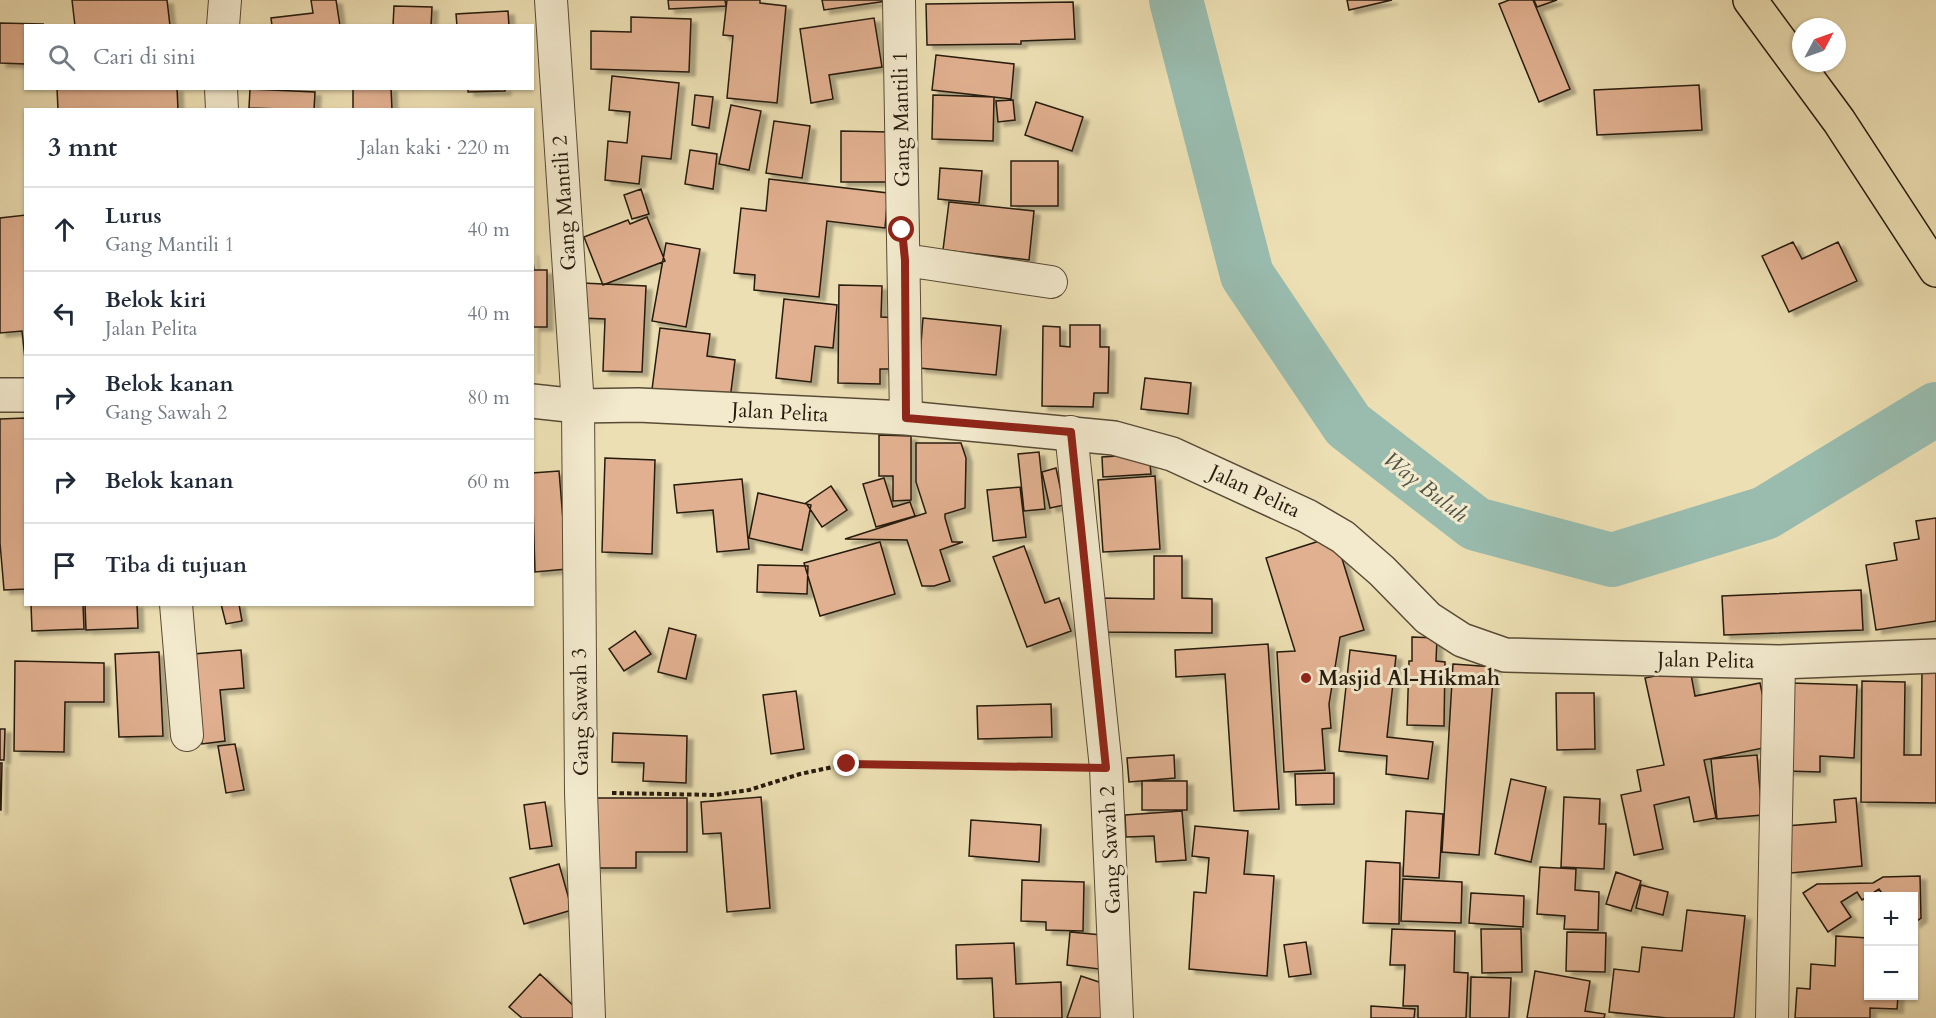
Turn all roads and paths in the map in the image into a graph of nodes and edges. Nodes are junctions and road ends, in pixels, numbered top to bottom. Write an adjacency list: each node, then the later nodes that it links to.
1 (225, 0): 5 (street)
2 (551, 0): 14 (street, Gang Mantili 2)
3 (899, 0): 8 (street, Gang Mantili 1)
4 (1750, 0): 9 (highway)
5 (223, 24)
6 (221, 90): 7 (street)
7 (222, 108)
8 (905, 260): 10 (street); 15 (street, Gang Mantili 1)
9 (1936, 270)
10 (1051, 282)
11 (0, 395): 12 (street)
12 (24, 395)
13 (534, 401): 14 (street, Jalan Pelita)
14 (578, 406): 15 (street, Jalan Pelita); 22 (street, Gang Sawah 3)
15 (906, 418): 16 (street, Jalan Pelita)
16 (1071, 432): 19 (street, Jalan Pelita); 21 (street, Gang Sawah 2)
17 (176, 606): 20 (street)
18 (1936, 656): 19 (street, Jalan Pelita)
19 (1779, 662): 25 (street)
20 (188, 735)
21 (1106, 768): 22 (path); 24 (street, Gang Sawah 2)
22 (581, 793): 23 (street, Gang Sawah 3)
23 (589, 1018)
24 (1117, 1018)
25 (1772, 1018)

